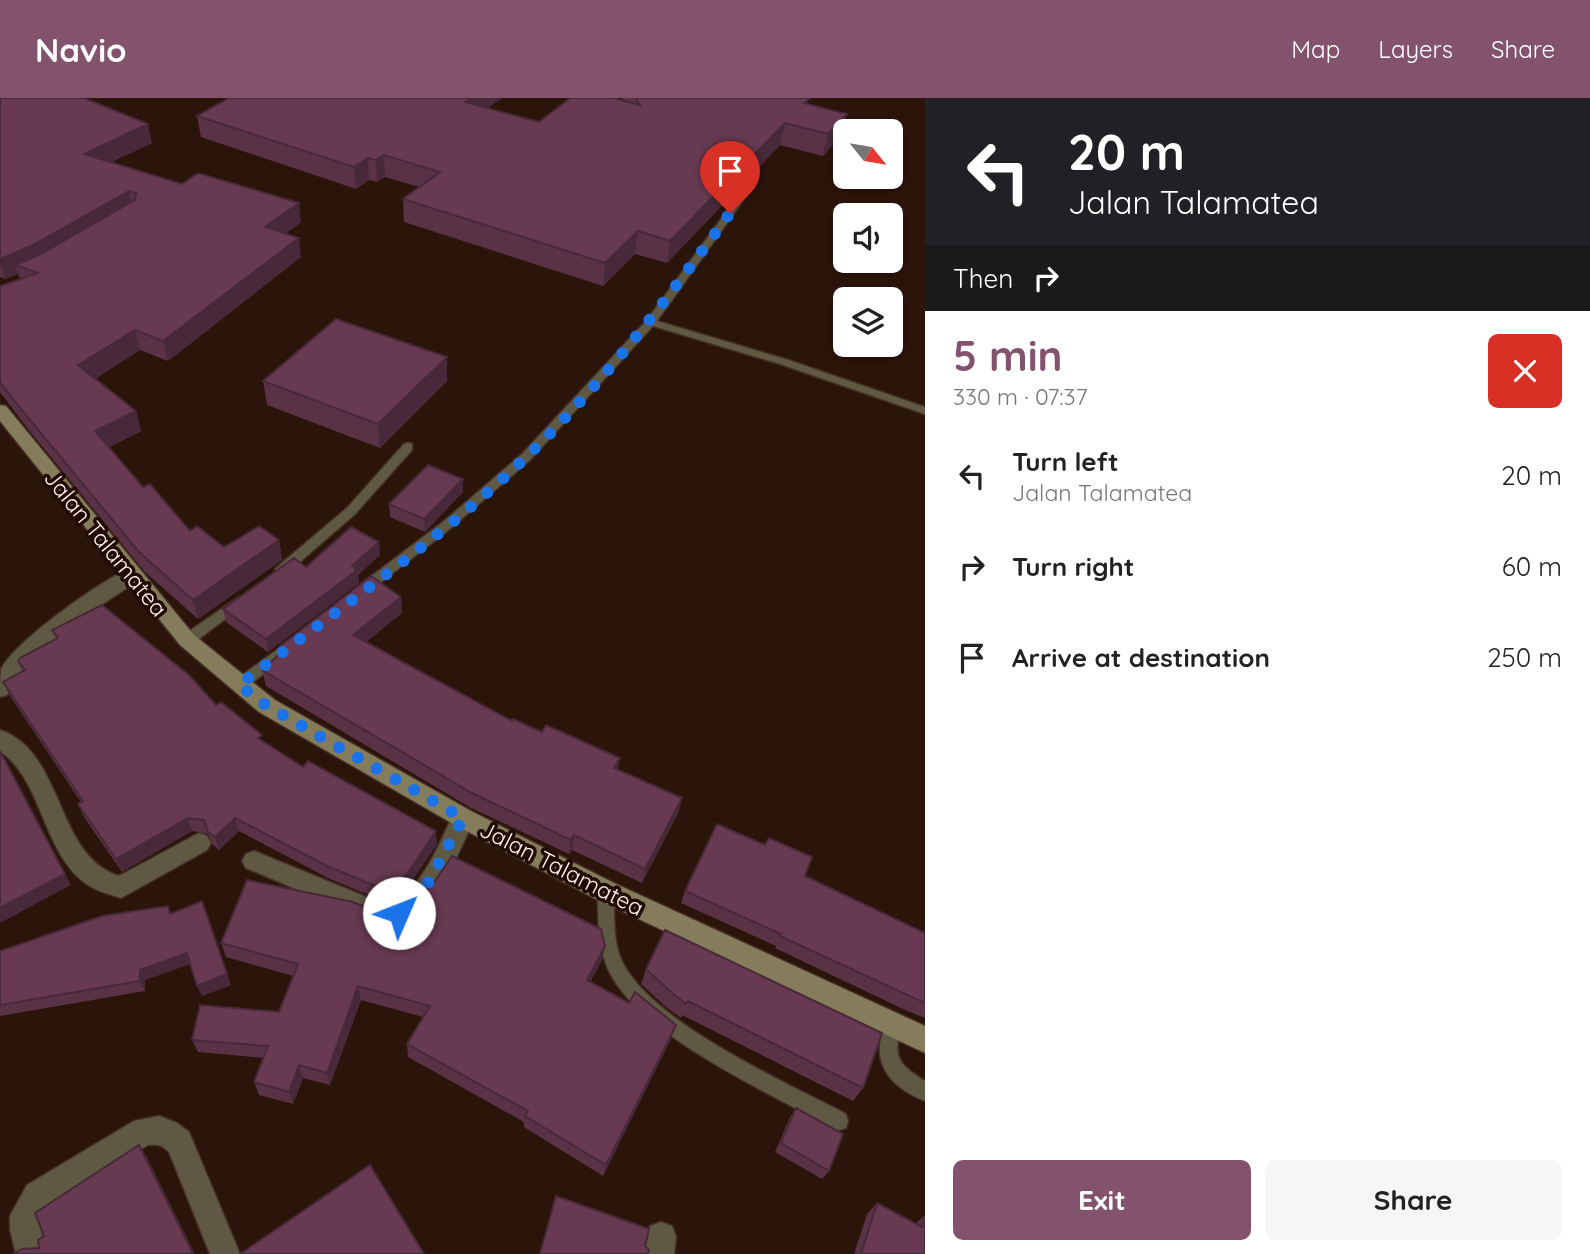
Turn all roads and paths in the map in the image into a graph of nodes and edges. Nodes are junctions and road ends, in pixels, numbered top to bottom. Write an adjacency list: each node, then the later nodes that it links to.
1 (746, 191): 2 (lane)
2 (650, 322): 4 (lane); 9 (lane)
3 (0, 410): 6 (street, Jalan Talamatea)
4 (925, 411)
5 (408, 447): 7 (lane)
6 (132, 575): 11 (street, Jalan Talamatea); 13 (street)
7 (271, 579)
8 (250, 594): 11 (lane)
9 (348, 601)
10 (305, 635): 12 (lane)
11 (187, 640): 12 (street, Jalan Talamatea)
12 (239, 685): 15 (street, Jalan Talamatea)
13 (0, 690)
14 (0, 739): 16 (street)
15 (463, 818): 17 (street); 18 (street, Jalan Talamatea)
16 (199, 843)
17 (254, 861)
18 (605, 891): 19 (street, Jalan Talamatea); 22 (lane)
19 (893, 1025): 20 (street, Jalan Talamatea); 21 (lane)
20 (925, 1040)
21 (925, 1092)
22 (839, 1121)
23 (31, 1254): 24 (street)
24 (225, 1254)

